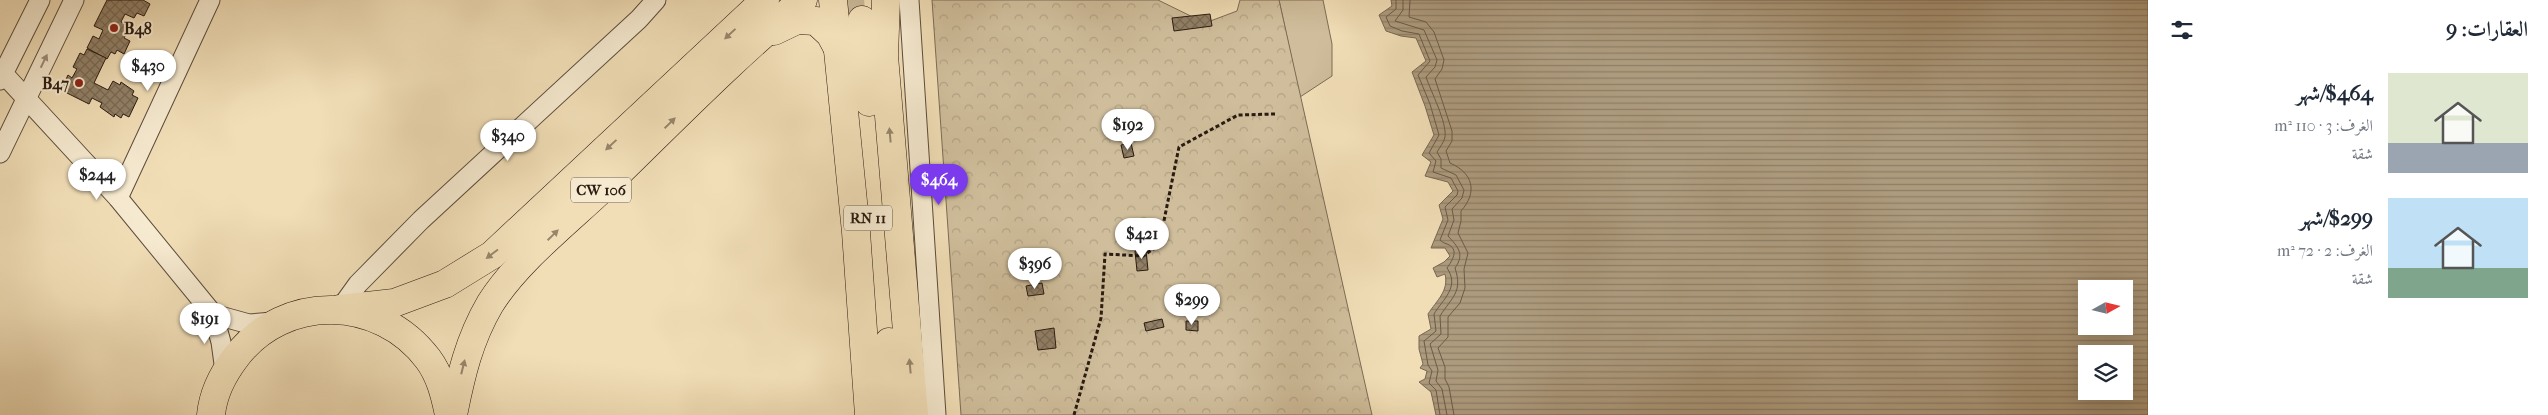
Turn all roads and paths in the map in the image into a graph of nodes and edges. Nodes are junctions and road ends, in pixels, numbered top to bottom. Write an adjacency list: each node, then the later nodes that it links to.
1 (40, 0): 12 (street)
2 (74, 0): 13 (street, one-way to 2)
3 (210, 0): 16 (street)
4 (656, 0): 17 (street)
5 (765, 0): 17 (highway, CW 106, one-way to 17)
6 (803, 0): 10 (highway, CW 106)
7 (833, 0): 11 (highway)
8 (886, 0): 26 (highway, one-way to 8)
9 (909, 0): 27 (street)
10 (760, 39): 11 (highway); 22 (highway, CW 106, one-way to 10)
11 (838, 49): 23 (highway)
12 (1, 74): 13 (street)
13 (25, 100): 15 (street); 16 (street)
14 (1275, 114): 28 (path)
15 (0, 153)
16 (118, 198): 18 (street)
17 (340, 309): 19 (highway); 22 (highway)
18 (214, 314): 19 (street); 20 (street)
19 (273, 322): 20 (highway)
20 (224, 371): 21 (highway)
21 (211, 415)
22 (451, 415)
23 (869, 415)
24 (883, 415): 25 (highway, RN 11)
25 (895, 415)
26 (914, 415)
27 (936, 415)
28 (1074, 415)

